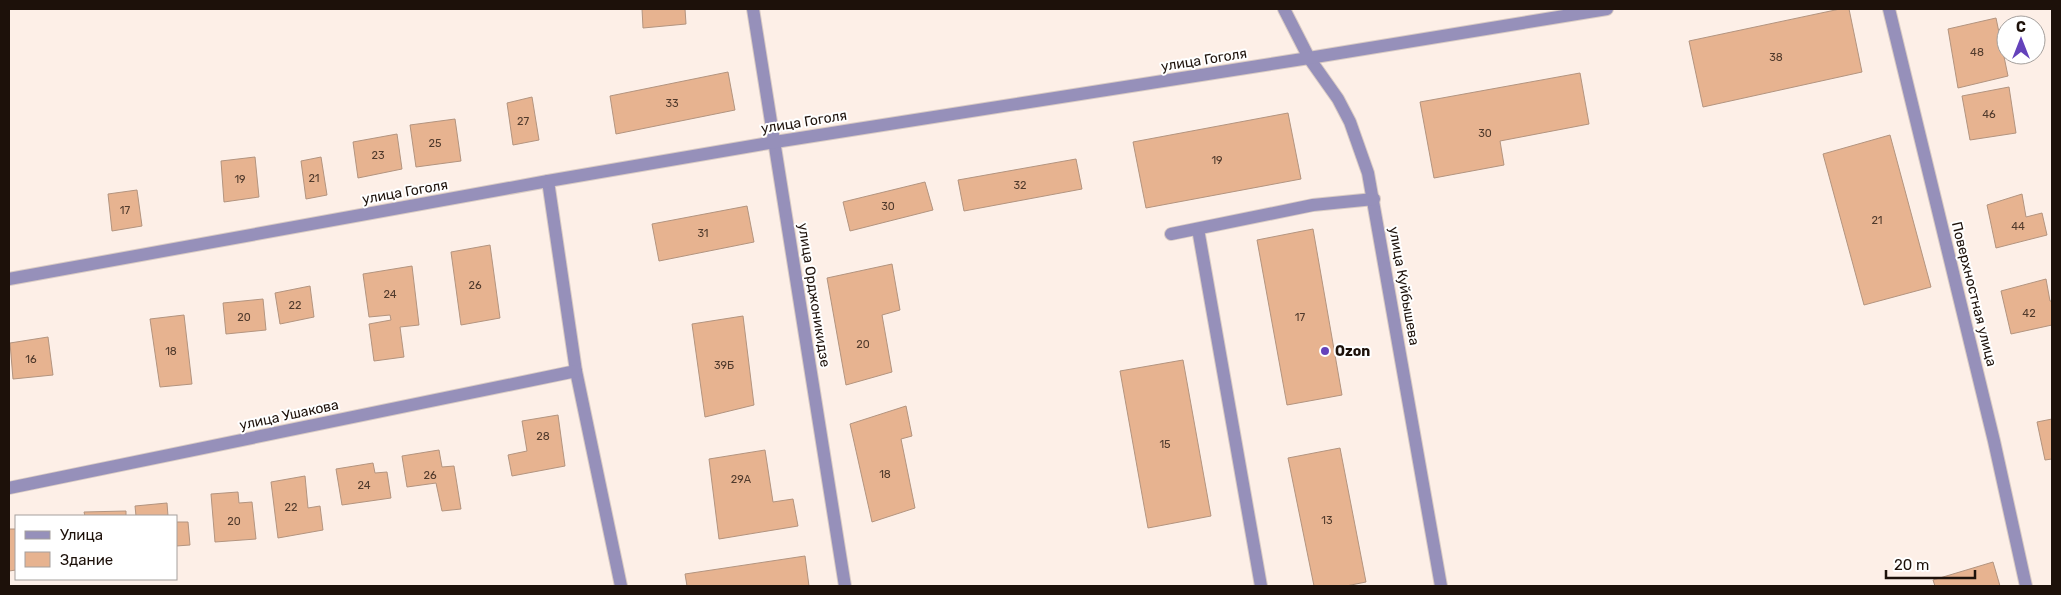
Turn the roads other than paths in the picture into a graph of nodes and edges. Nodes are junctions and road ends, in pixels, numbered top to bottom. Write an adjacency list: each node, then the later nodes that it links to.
1 (754, 9): 6 (street, улица Орджоникидзе)
2 (1284, 9): 5 (street, улица Куйбышева)
3 (1607, 9): 5 (street, улица Гоголя)
4 (1889, 9): 18 (street, Поверхностная улица)
5 (1309, 58): 6 (street, улица Гоголя); 8 (street, улица Куйбышева)
6 (775, 142): 7 (street, улица Гоголя); 15 (street, улица Орджоникидзе)
7 (548, 181): 11 (street, улица Гоголя); 12 (street)
8 (1374, 199): 9 (street); 17 (street, улица Куйбышева)
9 (1198, 229): 10 (street); 16 (street)
10 (1170, 234)
11 (9, 279)
12 (576, 372): 13 (street, улица Ушакова); 14 (street)
13 (9, 488)
14 (621, 586)
15 (845, 586)
16 (1261, 586)
17 (1441, 586)
18 (2026, 586)

